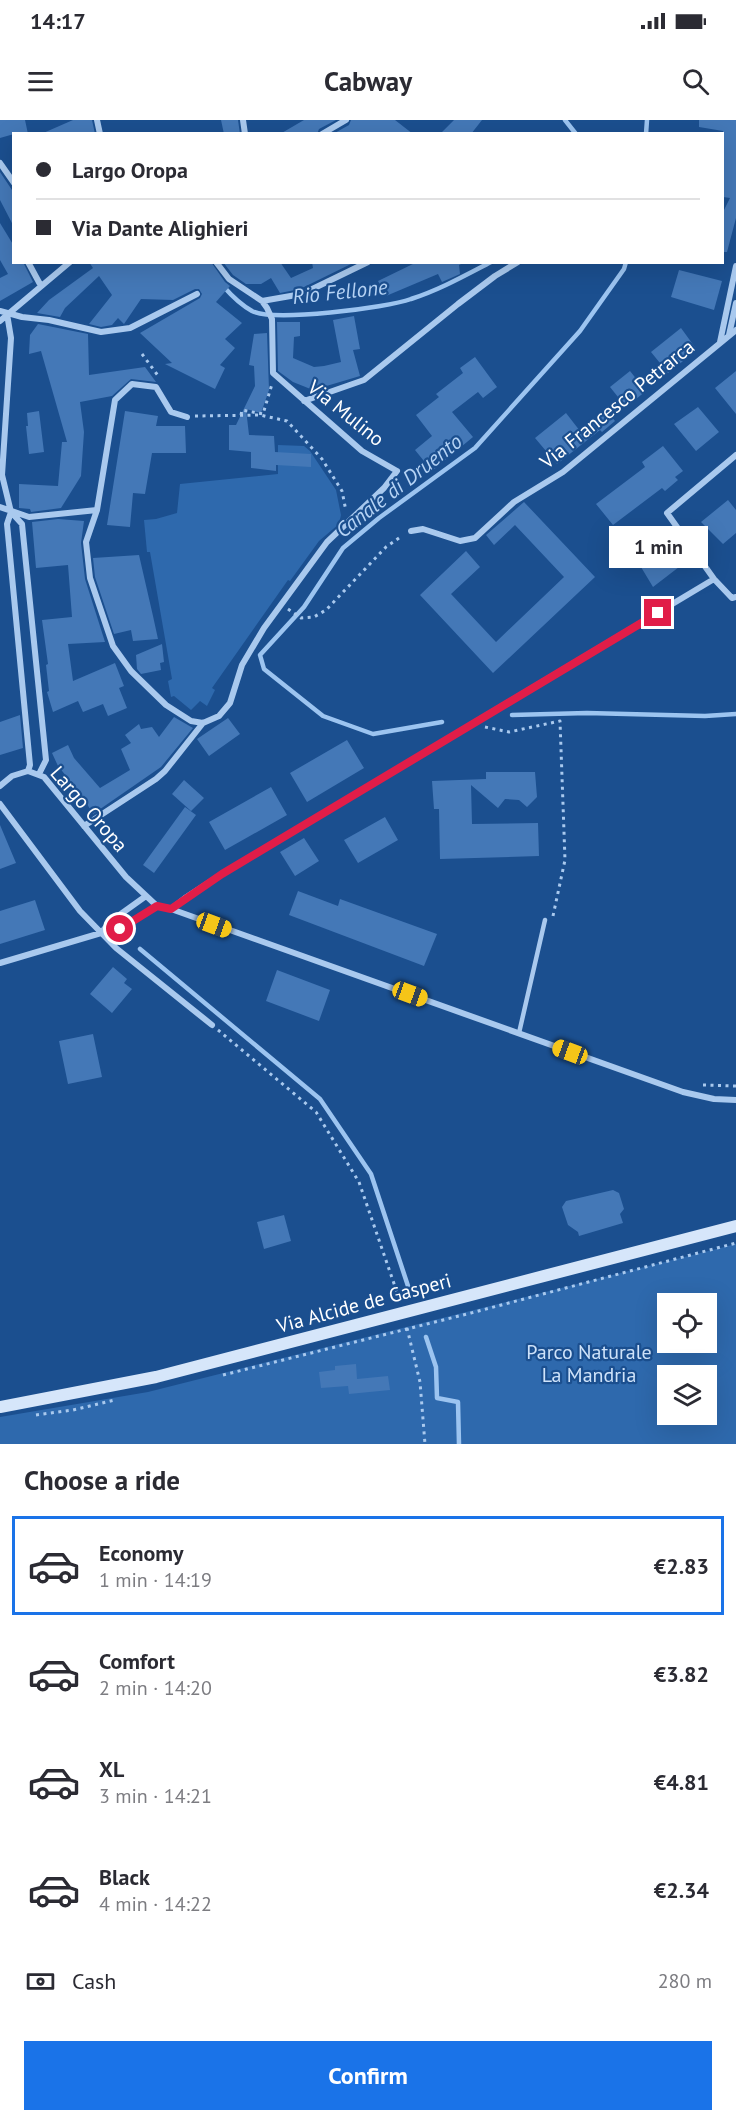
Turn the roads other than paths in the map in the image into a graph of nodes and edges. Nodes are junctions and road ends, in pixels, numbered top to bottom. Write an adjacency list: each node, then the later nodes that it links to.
1 (346, 120): 2 (street)
2 (325, 132)
3 (0, 163): 4 (street)
4 (12, 180)
5 (29, 264): 11 (street)
6 (68, 264): 11 (street)
7 (218, 264): 13 (street)
8 (364, 264): 13 (street)
9 (515, 264): 21 (street)
10 (736, 266): 20 (street)
11 (41, 286): 16 (street)
12 (197, 294): 16 (street)
13 (262, 301): 21 (street, Via Mulino)
14 (736, 303): 19 (street)
15 (0, 311): 16 (street)
16 (7, 314): 17 (street); 26 (street)
17 (0, 321)
18 (736, 330): 19 (street, Via Francesco Petrarca)
19 (729, 336): 20 (street, Via Francesco Petrarca)
20 (720, 343): 27 (street, Via Francesco Petrarca)
21 (304, 401): 30 (street, Via Mulino)
22 (187, 417): 25 (street)
23 (736, 455): 28 (street)
24 (0, 507): 26 (street)
25 (97, 510): 26 (street); 30 (street)
26 (11, 512): 31 (street); 32 (street)
27 (411, 531)
28 (714, 579): 29 (street); 39 (street)
29 (736, 597)
30 (203, 723): 36 (street, Via Mulino)
31 (28, 771): 32 (street, Largo Oropa); 33 (street, Largo Oropa)
32 (39, 774): 36 (street, Largo Oropa)
33 (0, 786)
34 (0, 804): 35 (street)
35 (3, 813): 41 (street)
36 (84, 826): 37 (street, Largo Oropa)
37 (146, 896): 38 (street, Largo Oropa); 41 (street)
38 (157, 906): 39 (street); 41 (street)
39 (171, 909): 44 (street)
40 (545, 920): 44 (lane)
41 (101, 933): 42 (street); 43 (street)
42 (0, 963)
43 (212, 1025)
44 (519, 1033): 45 (street)
45 (736, 1100)
46 (736, 1226): 47 (street, Via Alcide de Gasperi)
47 (0, 1407)

